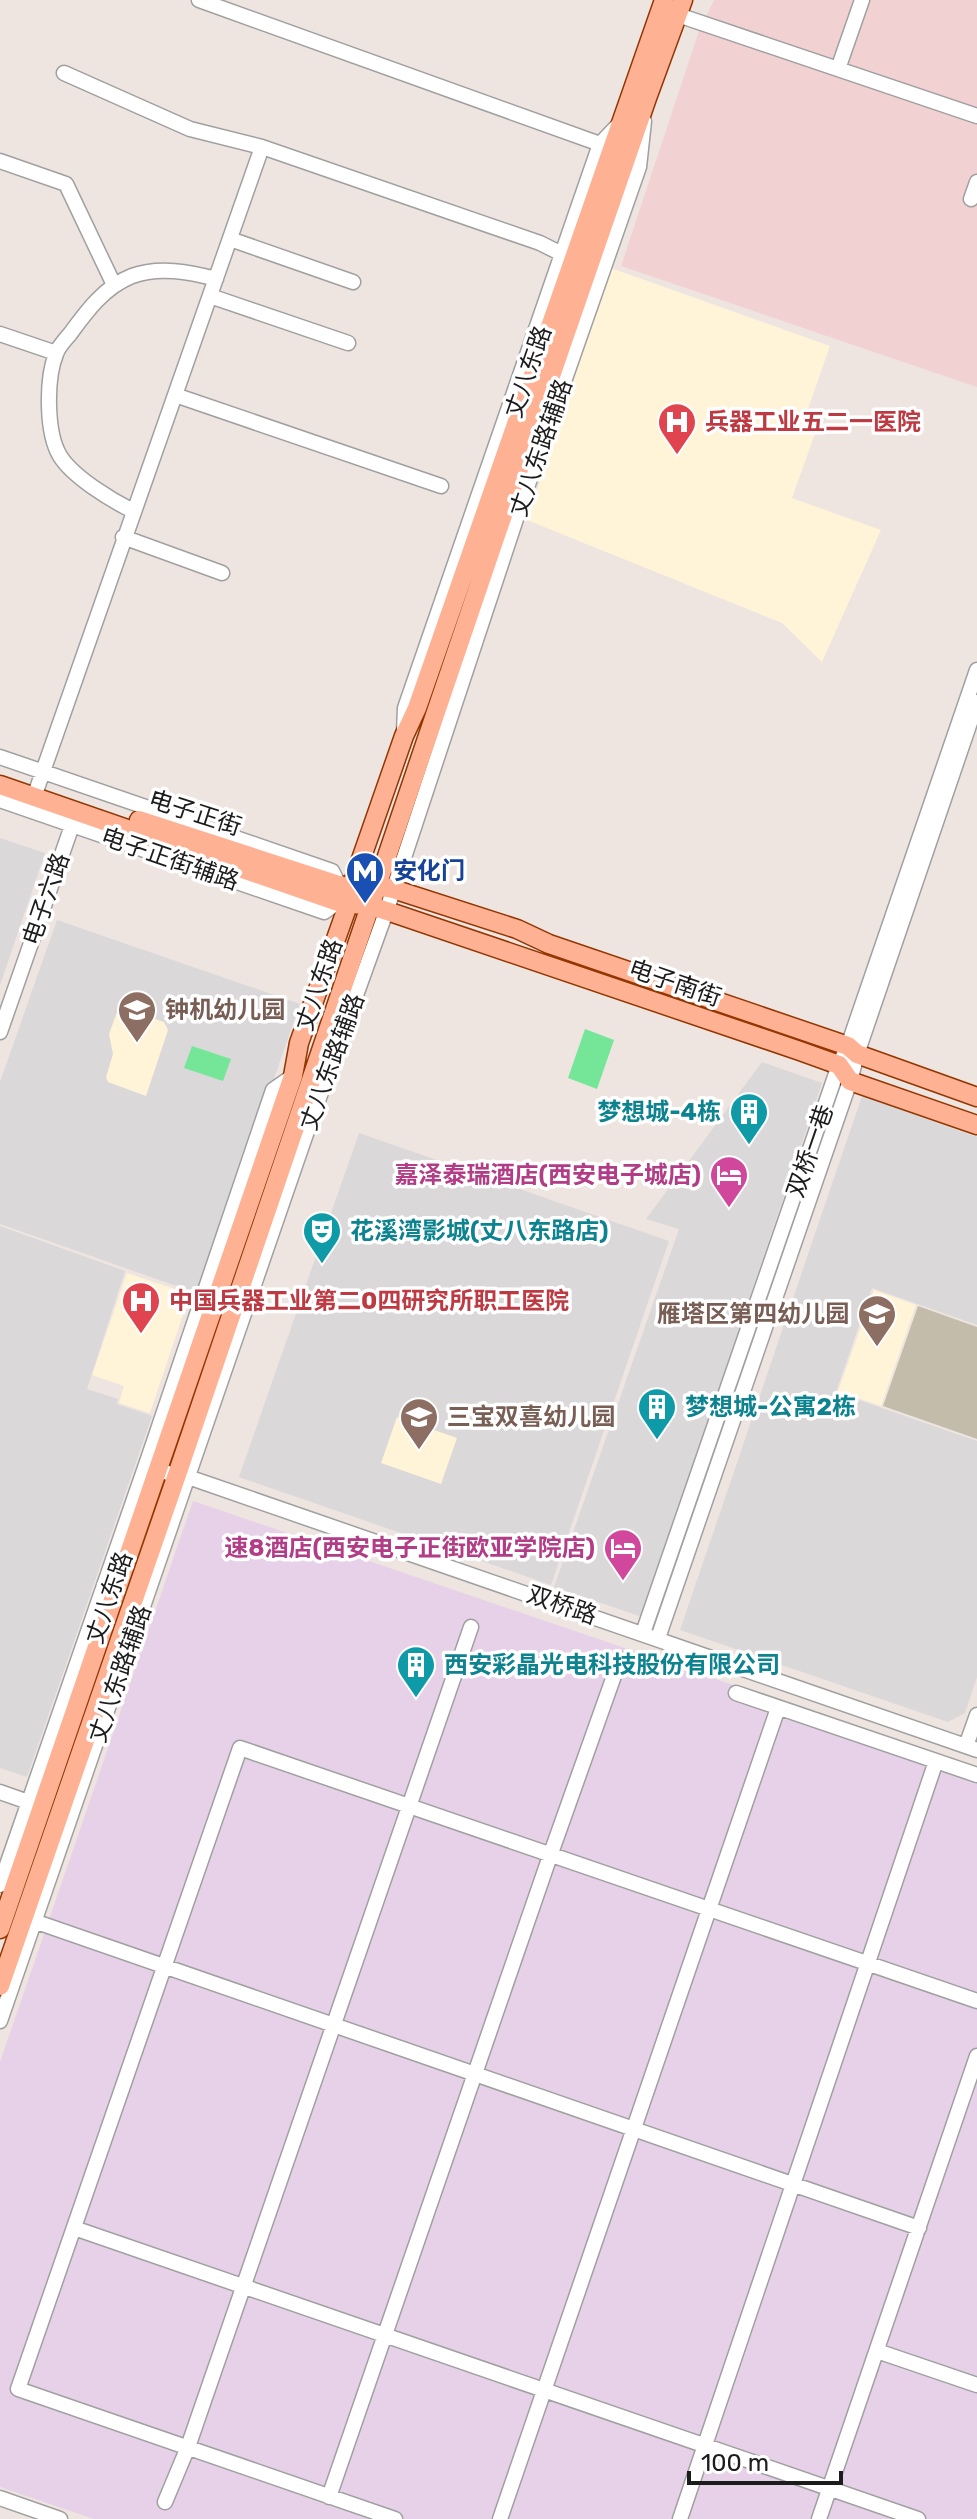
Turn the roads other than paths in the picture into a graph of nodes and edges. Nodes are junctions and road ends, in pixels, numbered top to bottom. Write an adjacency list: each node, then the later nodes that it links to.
1 (199, 0): 9 (street)
2 (664, 0): 8 (main road, 丈八东路)
3 (862, 0): 5 (street)
4 (681, 8): 5 (street); 37 (main road, 丈八东路)
5 (838, 69): 7 (street)
6 (64, 73): 10 (street)
7 (977, 116)
8 (619, 124): 9 (street, 丈八东路辅路); 30 (main road, 丈八东路)
9 (600, 144): 15 (street, 丈八东路辅路)
10 (262, 147): 14 (street); 15 (street)
11 (0, 161): 18 (street)
12 (977, 182): 13 (street)
13 (971, 199)
14 (230, 239): 16 (street); 17 (street)
15 (562, 254): 30 (street, 丈八东路辅路)
16 (216, 279): 18 (street); 19 (street)
17 (353, 282)
18 (114, 285): 22 (street)
19 (210, 296): 21 (street); 23 (street)
20 (0, 334): 22 (street)
21 (348, 343)
22 (56, 353): 25 (street)
23 (175, 395): 24 (street); 25 (street)
24 (441, 486)
25 (133, 511): 26 (street)
26 (123, 537): 27 (street); 34 (street)
27 (222, 573)
28 (977, 670): 41 (street, 双桥一巷)
29 (977, 702): 41 (street, 双桥一巷)
30 (404, 736): 38 (main road, 丈八东路)
31 (0, 757): 34 (street)
32 (0, 774): 34 (main road, 电子正街)
33 (0, 785): 34 (main road, 电子正街)
34 (38, 785): 36 (main road, 电子正街); 38 (main road, 电子正街)
35 (0, 800): 36 (street, 电子正街辅路)
36 (74, 818): 38 (main road, 电子正街); 40 (street, 电子六路)
37 (385, 887): 38 (main road, 电子正街); 39 (main road, 丈八东路); 41 (main road, 电子南街)
38 (344, 895): 39 (main road, 电子南街); 45 (main road, 丈八东路)
39 (378, 909): 42 (main road, 电子南街); 45 (main road, 丈八东路)
40 (0, 1032)
41 (852, 1050): 42 (street, 双桥一巷); 43 (main road, 电子南街)
42 (845, 1073): 44 (main road, 电子南街); 47 (street, 双桥一巷); 48 (street, 双桥一巷)
43 (977, 1097)
44 (977, 1125)
45 (167, 1472): 47 (street, 双桥路); 58 (main road, 丈八东路); 58 (street, 丈八东路辅路)
46 (471, 1627): 57 (street)
47 (643, 1633): 48 (street, 双桥路)
48 (658, 1638): 53 (street, 双桥路)
49 (620, 1659): 59 (street)
50 (736, 1693): 51 (street)
51 (778, 1708): 54 (street); 61 (street)
52 (977, 1715): 53 (street)
53 (972, 1748)
54 (936, 1761): 55 (street); 64 (street)
55 (977, 1775)
56 (0, 1792): 58 (street)
57 (408, 1806): 59 (street); 65 (street); 69 (street)
58 (50, 1809): 60 (street, 丈八东路辅路); 62 (main road, 丈八东路); 63 (main road, 丈八东路)
59 (550, 1856): 61 (street); 71 (street)
60 (0, 1885)
61 (709, 1908): 64 (street); 72 (street)
62 (29, 1920): 65 (street); 66 (main road, 丈八东路); 68 (street)
63 (0, 1929)
64 (869, 1963): 67 (street); 73 (street)
65 (164, 1967): 69 (street); 74 (street)
66 (0, 1986)
67 (977, 2001)
68 (0, 2021)
69 (333, 2025): 71 (street); 76 (street)
70 (977, 2056): 75 (street)
71 (475, 2073): 72 (street); 77 (street)
72 (634, 2128): 73 (street); 80 (street)
73 (794, 2183): 75 (street); 81 (street)
74 (74, 2228): 76 (street); 82 (street)
75 (919, 2228): 78 (street)
76 (243, 2286): 77 (street); 82 (street)
77 (386, 2335): 80 (street); 84 (street)
78 (877, 2351): 79 (street); 83 (street)
79 (977, 2385)
80 (544, 2390): 81 (street); 89 (street)
81 (705, 2446): 83 (street); 90 (street)
82 (188, 2447): 84 (street); 86 (street)
83 (830, 2489): 91 (street); 92 (street)
84 (329, 2497): 88 (street)
85 (0, 2498): 87 (street)
86 (165, 2502)
87 (60, 2519)
88 (395, 2519)
89 (500, 2519)
90 (680, 2519)
91 (819, 2519)
92 (918, 2519)

